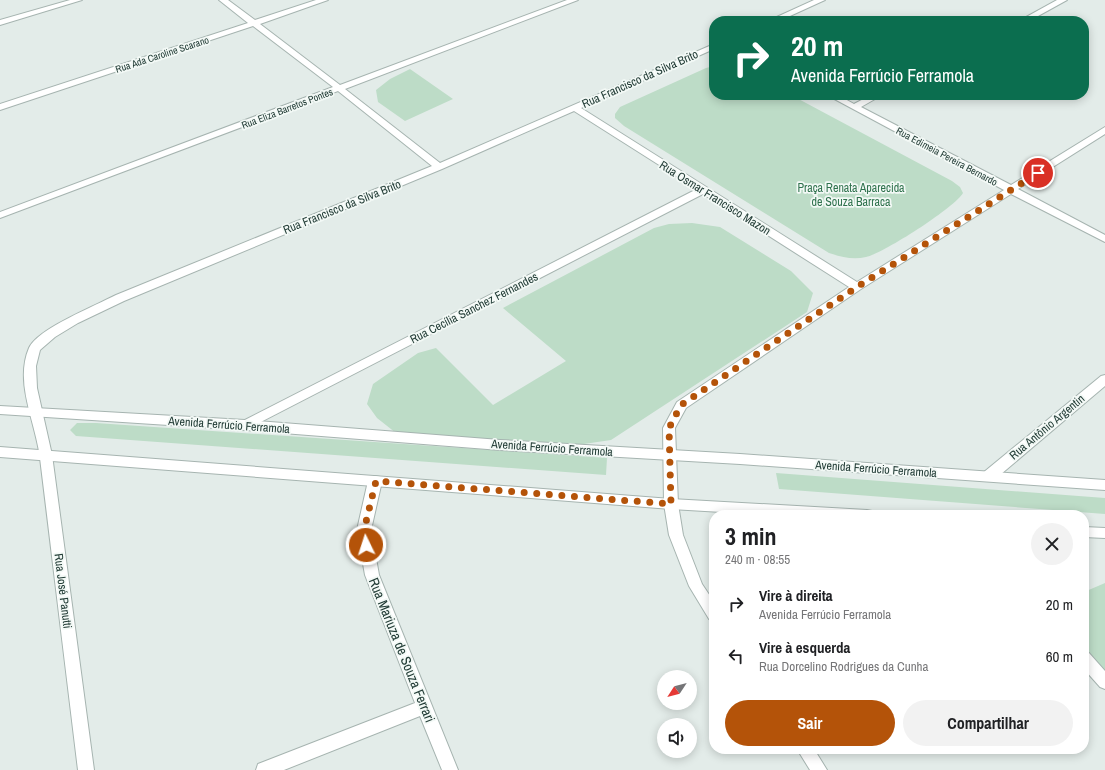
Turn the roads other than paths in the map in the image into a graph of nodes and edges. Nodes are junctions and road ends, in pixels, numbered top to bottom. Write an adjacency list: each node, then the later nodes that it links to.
1 (78, 0): 9 (street)
2 (223, 0): 10 (street)
3 (324, 0): 10 (street, Rua Ada Caroline Scarano)
4 (574, 0): 12 (street, Rua Eliza Barretos Pontes)
5 (821, 0): 7 (street)
6 (1063, 0): 8 (street)
7 (784, 16)
8 (1033, 16)
9 (0, 23)
10 (254, 23): 12 (street); 15 (street, Rua Ada Caroline Scarano)
11 (709, 48): 16 (street, Rua Francisco da Silva Brito)
12 (339, 88): 19 (street); 22 (street, Rua Eliza Barretos Pontes)
13 (841, 100): 17 (street, Rua Edimeia Pereira Bernardo)
14 (868, 100): 17 (street)
15 (0, 107)
16 (574, 107): 19 (street, Rua Francisco da Silva Brito); 20 (street, Rua Osmar Francisco Mazon)
17 (854, 107): 21 (street, Rua Edimeia Pereira Bernardo)
18 (1105, 130): 21 (street)
19 (439, 166): 27 (street, Rua Francisco da Silva Brito)
20 (703, 190): 24 (street, Rua Osmar Francisco Mazon); 28 (street, Rua Cecília Sanchez Fernandes)
21 (1011, 190): 23 (street, Rua Edimeia Pereira Bernardo); 24 (street)
22 (0, 216)
23 (1105, 239)
24 (857, 287): 31 (street)
25 (1105, 379): 32 (street, Rua Antônio Argentin)
26 (0, 410): 27 (street, Avenida Ferrúcio Ferramola)
27 (36, 413): 28 (street, Avenida Ferrúcio Ferramola); 30 (street, Rua José Panutti)
28 (245, 425): 31 (street, Avenida Ferrúcio Ferramola)
29 (0, 452): 30 (street)
30 (46, 455): 33 (street); 44 (street, Rua José Panutti)
31 (669, 455): 32 (street, Avenida Ferrúcio Ferramola); 35 (street)
32 (989, 476): 34 (street, Avenida Ferrúcio Ferramola)
33 (376, 481): 35 (street); 42 (street, Rua Mariuza de Souza Ferrari)
34 (1105, 485)
35 (671, 504): 36 (street); 39 (street)
36 (778, 510)
37 (1089, 532): 38 (street)
38 (1105, 533)
39 (709, 607)
40 (1089, 664): 41 (street)
41 (1105, 682)
42 (424, 707): 45 (street); 46 (street, Rua Mariuza de Souza Ferrari)
43 (808, 754): 47 (street)
44 (86, 770)
45 (264, 770)
46 (450, 770)
47 (819, 770)

